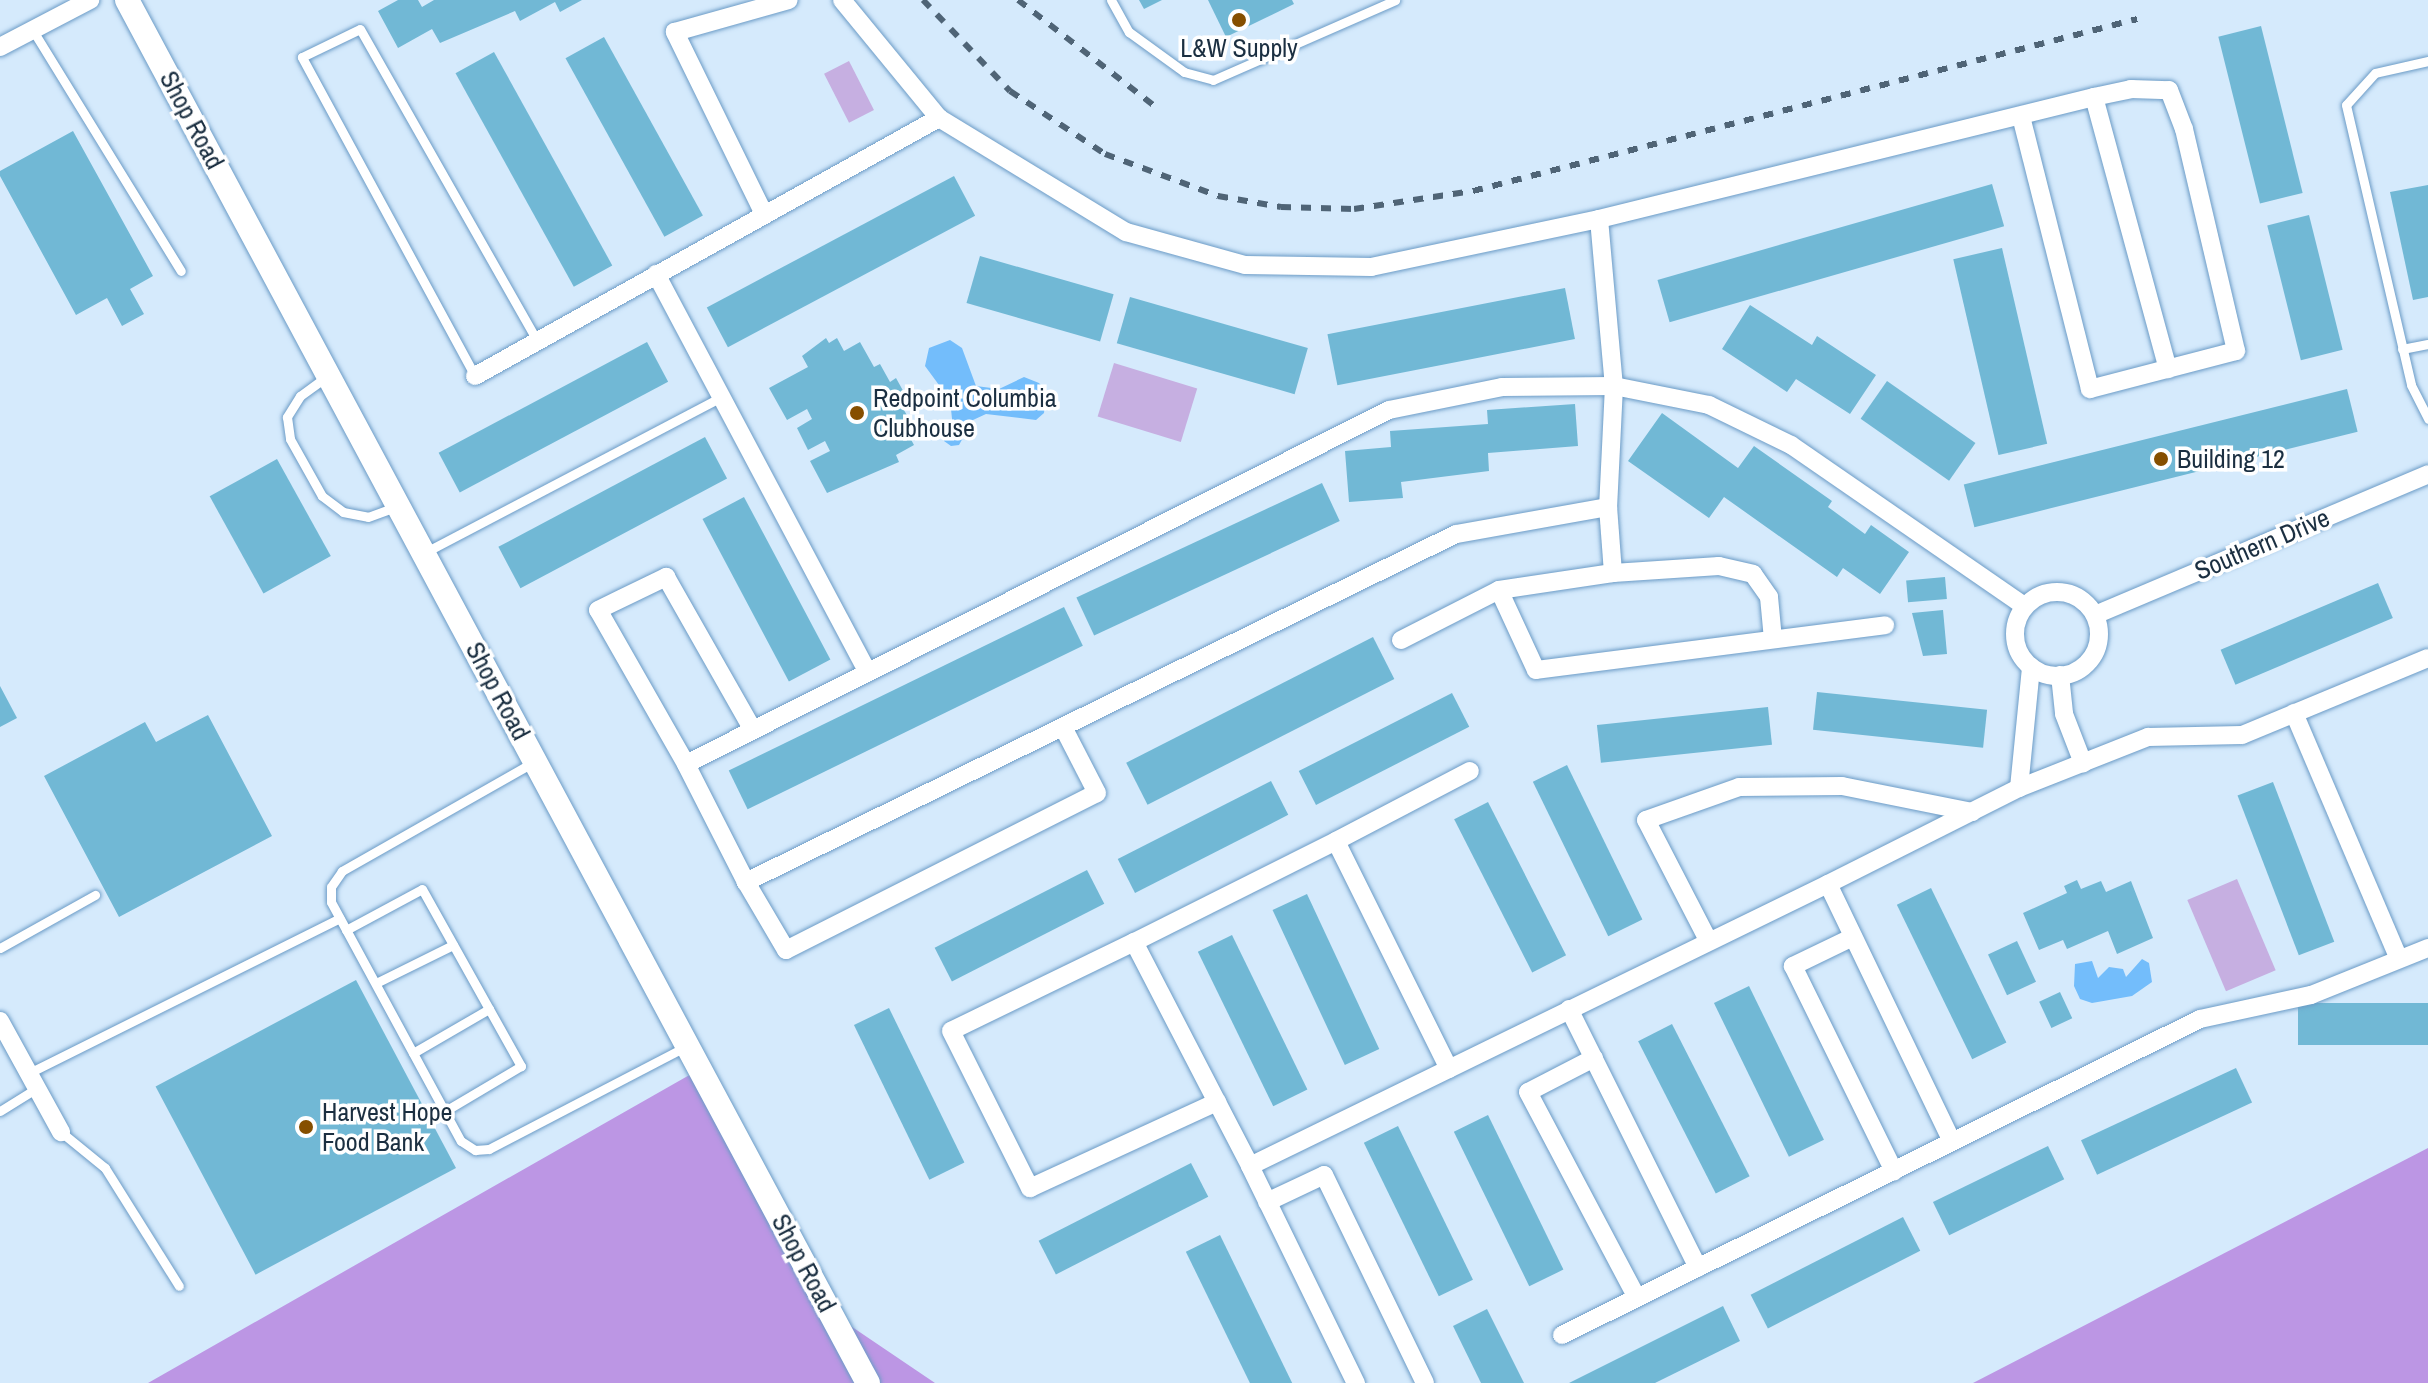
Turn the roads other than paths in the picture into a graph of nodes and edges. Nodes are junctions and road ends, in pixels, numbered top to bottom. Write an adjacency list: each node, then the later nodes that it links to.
1 (90, 0): 7 (street)
2 (127, 0): 21 (street, Shop Road)
3 (789, 0): 13 (street)
4 (842, 0): 12 (street)
5 (1111, 0): 6 (lane)
6 (1395, 0)
7 (32, 29): 8 (street); 15 (lane)
8 (0, 47)
9 (2428, 61): 19 (lane)
10 (2094, 97): 11 (street); 20 (street); 20 (street)
11 (2021, 117): 14 (street); 20 (street)
12 (939, 118): 13 (street); 14 (street)
13 (764, 214): 16 (street)
14 (1599, 219): 23 (street)
15 (181, 271)
16 (656, 274): 17 (street); 24 (street)
17 (537, 341): 22 (street); 22 (lane)
18 (2428, 344): 19 (lane)
19 (2402, 349): 25 (lane)
20 (2168, 369)
21 (328, 375): 27 (street, Shop Road); 27 (lane)
22 (475, 376)
23 (1614, 386): 28 (street); 32 (street); 39 (street)
24 (721, 397): 29 (lane); 39 (street)
25 (2428, 419)
26 (2428, 474): 33 (street, Southern Drive)
27 (398, 506): 29 (street, Shop Road)
28 (1608, 507): 30 (street); 42 (street)
29 (424, 553): 44 (street, Shop Road)
30 (1613, 573): 31 (street); 35 (street)
31 (1499, 590): 35 (street); 36 (street)
32 (2024, 606): 33 (street); 38 (street)
33 (2095, 615): 40 (street)
34 (1885, 625): 35 (street)
35 (1773, 639)
36 (1401, 640)
37 (2428, 658): 41 (street)
38 (2031, 667): 40 (street); 48 (street)
39 (868, 672): 43 (street)
40 (2060, 675): 45 (street)
41 (2294, 713): 45 (street); 62 (street)
42 (1063, 727): 51 (street); 51 (street)
43 (753, 730): 46 (street); 46 (street)
44 (535, 762): 54 (lane); 67 (street, Shop Road)
45 (2083, 763): 48 (street)
46 (686, 764): 51 (street)
47 (1470, 771): 50 (street)
48 (2019, 788): 49 (street)
49 (1972, 812): 52 (street); 57 (street)
50 (1336, 841): 58 (street); 70 (street)
51 (746, 882)
52 (1828, 884): 56 (street); 57 (street)
53 (95, 895): 60 (lane)
54 (340, 918): 55 (lane); 71 (lane)
55 (346, 930): 59 (lane); 63 (lane)
56 (1853, 937): 76 (street); 78 (street)
57 (1708, 940): 65 (street)
58 (1134, 942): 72 (street); 72 (street)
59 (453, 945): 63 (lane); 64 (lane)
60 (0, 948)
61 (2428, 948): 62 (street)
62 (2399, 959): 76 (street)
63 (376, 983): 68 (lane)
64 (489, 1009): 68 (lane); 74 (lane)
65 (1569, 1009): 69 (street); 70 (street)
66 (0, 1021): 71 (street)
67 (687, 1046): 74 (lane); 84 (street, Shop Road)
68 (413, 1053): 74 (lane)
69 (1594, 1058): 80 (street); 82 (street)
70 (1449, 1069): 77 (street)
71 (33, 1081): 73 (lane); 75 (street)
72 (1217, 1102): 77 (street)
73 (0, 1111)
74 (445, 1111)
75 (61, 1132): 81 (lane)
76 (1952, 1142): 78 (street)
77 (1250, 1166): 79 (street)
78 (1894, 1171): 80 (street)
79 (1267, 1202): 85 (street); 86 (street)
80 (1698, 1268): 82 (street)
81 (179, 1286)
82 (1637, 1298): 83 (street)
83 (1562, 1335)
84 (868, 1383)
85 (1356, 1383)
86 (1425, 1383)

